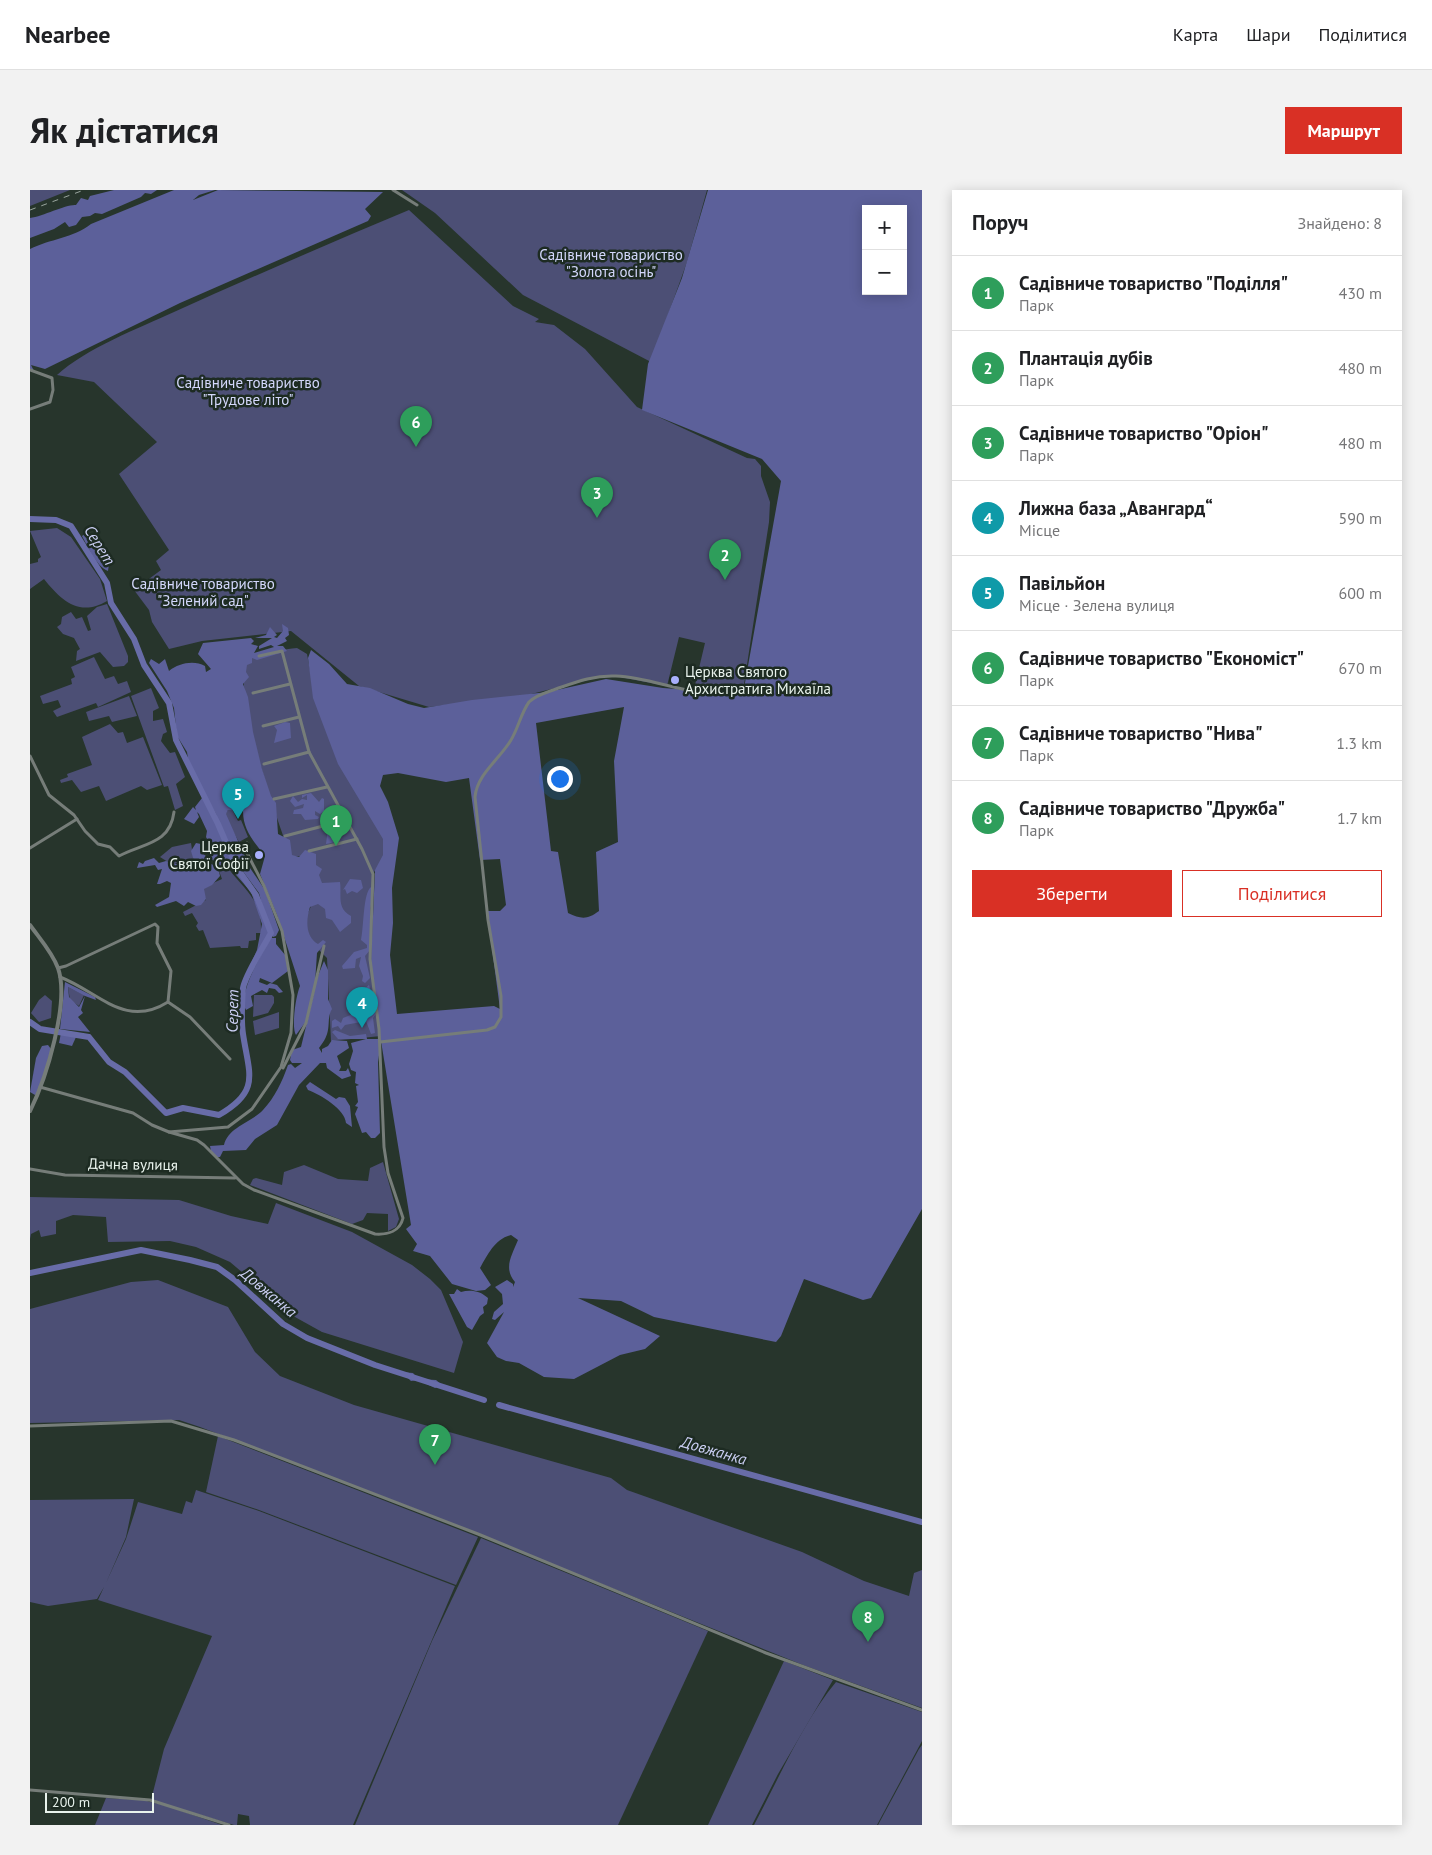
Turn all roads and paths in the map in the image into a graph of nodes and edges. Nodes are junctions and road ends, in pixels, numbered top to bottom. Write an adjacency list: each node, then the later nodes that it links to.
1 (393, 190): 2 (street)
2 (417, 205)
3 (30, 370): 4 (street)
4 (30, 409)
5 (259, 656): 6 (street)
6 (290, 684): 8 (street); 9 (street)
7 (736, 691): 29 (street)
8 (253, 693)
9 (299, 717): 10 (street); 11 (street)
10 (263, 726)
11 (309, 752): 13 (street); 14 (street)
12 (30, 756): 17 (street)
13 (264, 764)
14 (328, 787): 15 (street); 18 (street)
15 (274, 799)
16 (174, 812): 17 (street)
17 (77, 819): 22 (street)
18 (346, 820): 19 (street); 20 (street)
19 (285, 836)
20 (357, 839): 23 (street); 29 (street)
21 (247, 843): 31 (street)
22 (30, 848)
23 (309, 851)
24 (30, 926): 26 (street)
25 (324, 946): 31 (street)
26 (58, 968): 27 (street); 28 (street)
27 (60, 977): 28 (street); 32 (street)
28 (168, 1002): 30 (street)
29 (380, 1042): 36 (street)
30 (230, 1059)
31 (278, 1072): 34 (street)
32 (40, 1087): 33 (street); 34 (street)
33 (30, 1110)
34 (169, 1132): 36 (street)
35 (30, 1169): 36 (street, Дачна вулиця)
36 (236, 1178)
37 (30, 1426): 38 (street)
38 (922, 1710)
39 (30, 1790): 40 (street)
40 (229, 1825)

